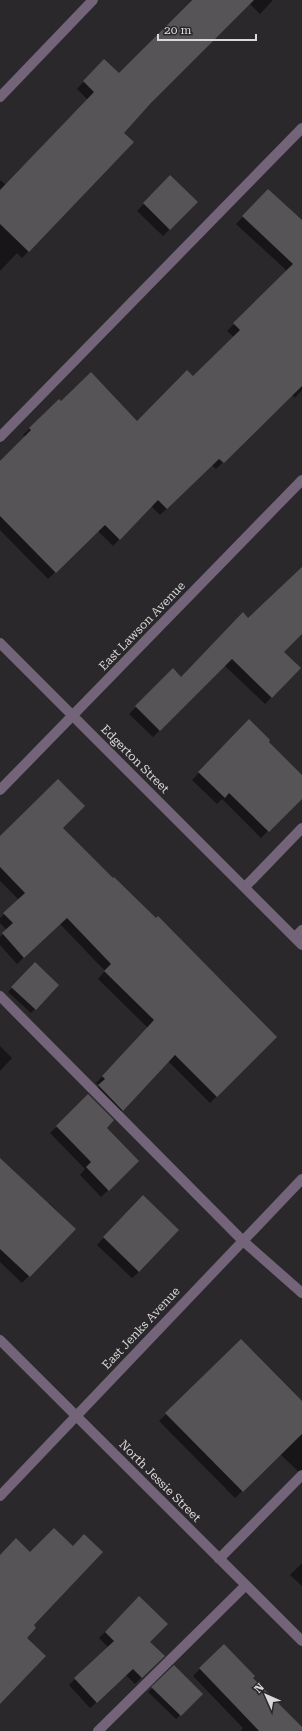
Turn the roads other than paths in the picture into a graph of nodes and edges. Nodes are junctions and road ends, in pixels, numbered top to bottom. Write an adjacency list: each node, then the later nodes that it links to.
1 (93, 0): 2 (street)
2 (0, 97)
3 (302, 128): 4 (street)
4 (0, 437)
5 (302, 480): 7 (street, East Lawson Avenue)
6 (0, 643): 7 (street, Edgerton Street)
7 (73, 716): 8 (street, East Lawson Avenue); 10 (street, Edgerton Street)
8 (0, 790)
9 (302, 828): 10 (street)
10 (244, 887): 11 (street, Edgerton Street)
11 (300, 937)
12 (0, 996): 14 (street)
13 (302, 1179): 14 (street, East Jenks Avenue)
14 (242, 1240): 15 (street); 17 (street, East Jenks Avenue)
15 (302, 1293)
16 (0, 1340): 17 (street, North Jessie Street)
17 (76, 1416): 19 (street, East Jenks Avenue); 20 (street, North Jessie Street)
18 (302, 1475): 20 (street)
19 (0, 1496)
20 (219, 1559): 21 (street, North Jessie Street)
21 (246, 1586): 22 (street, North Jessie Street); 23 (street)
22 (302, 1641)
23 (98, 1731)

